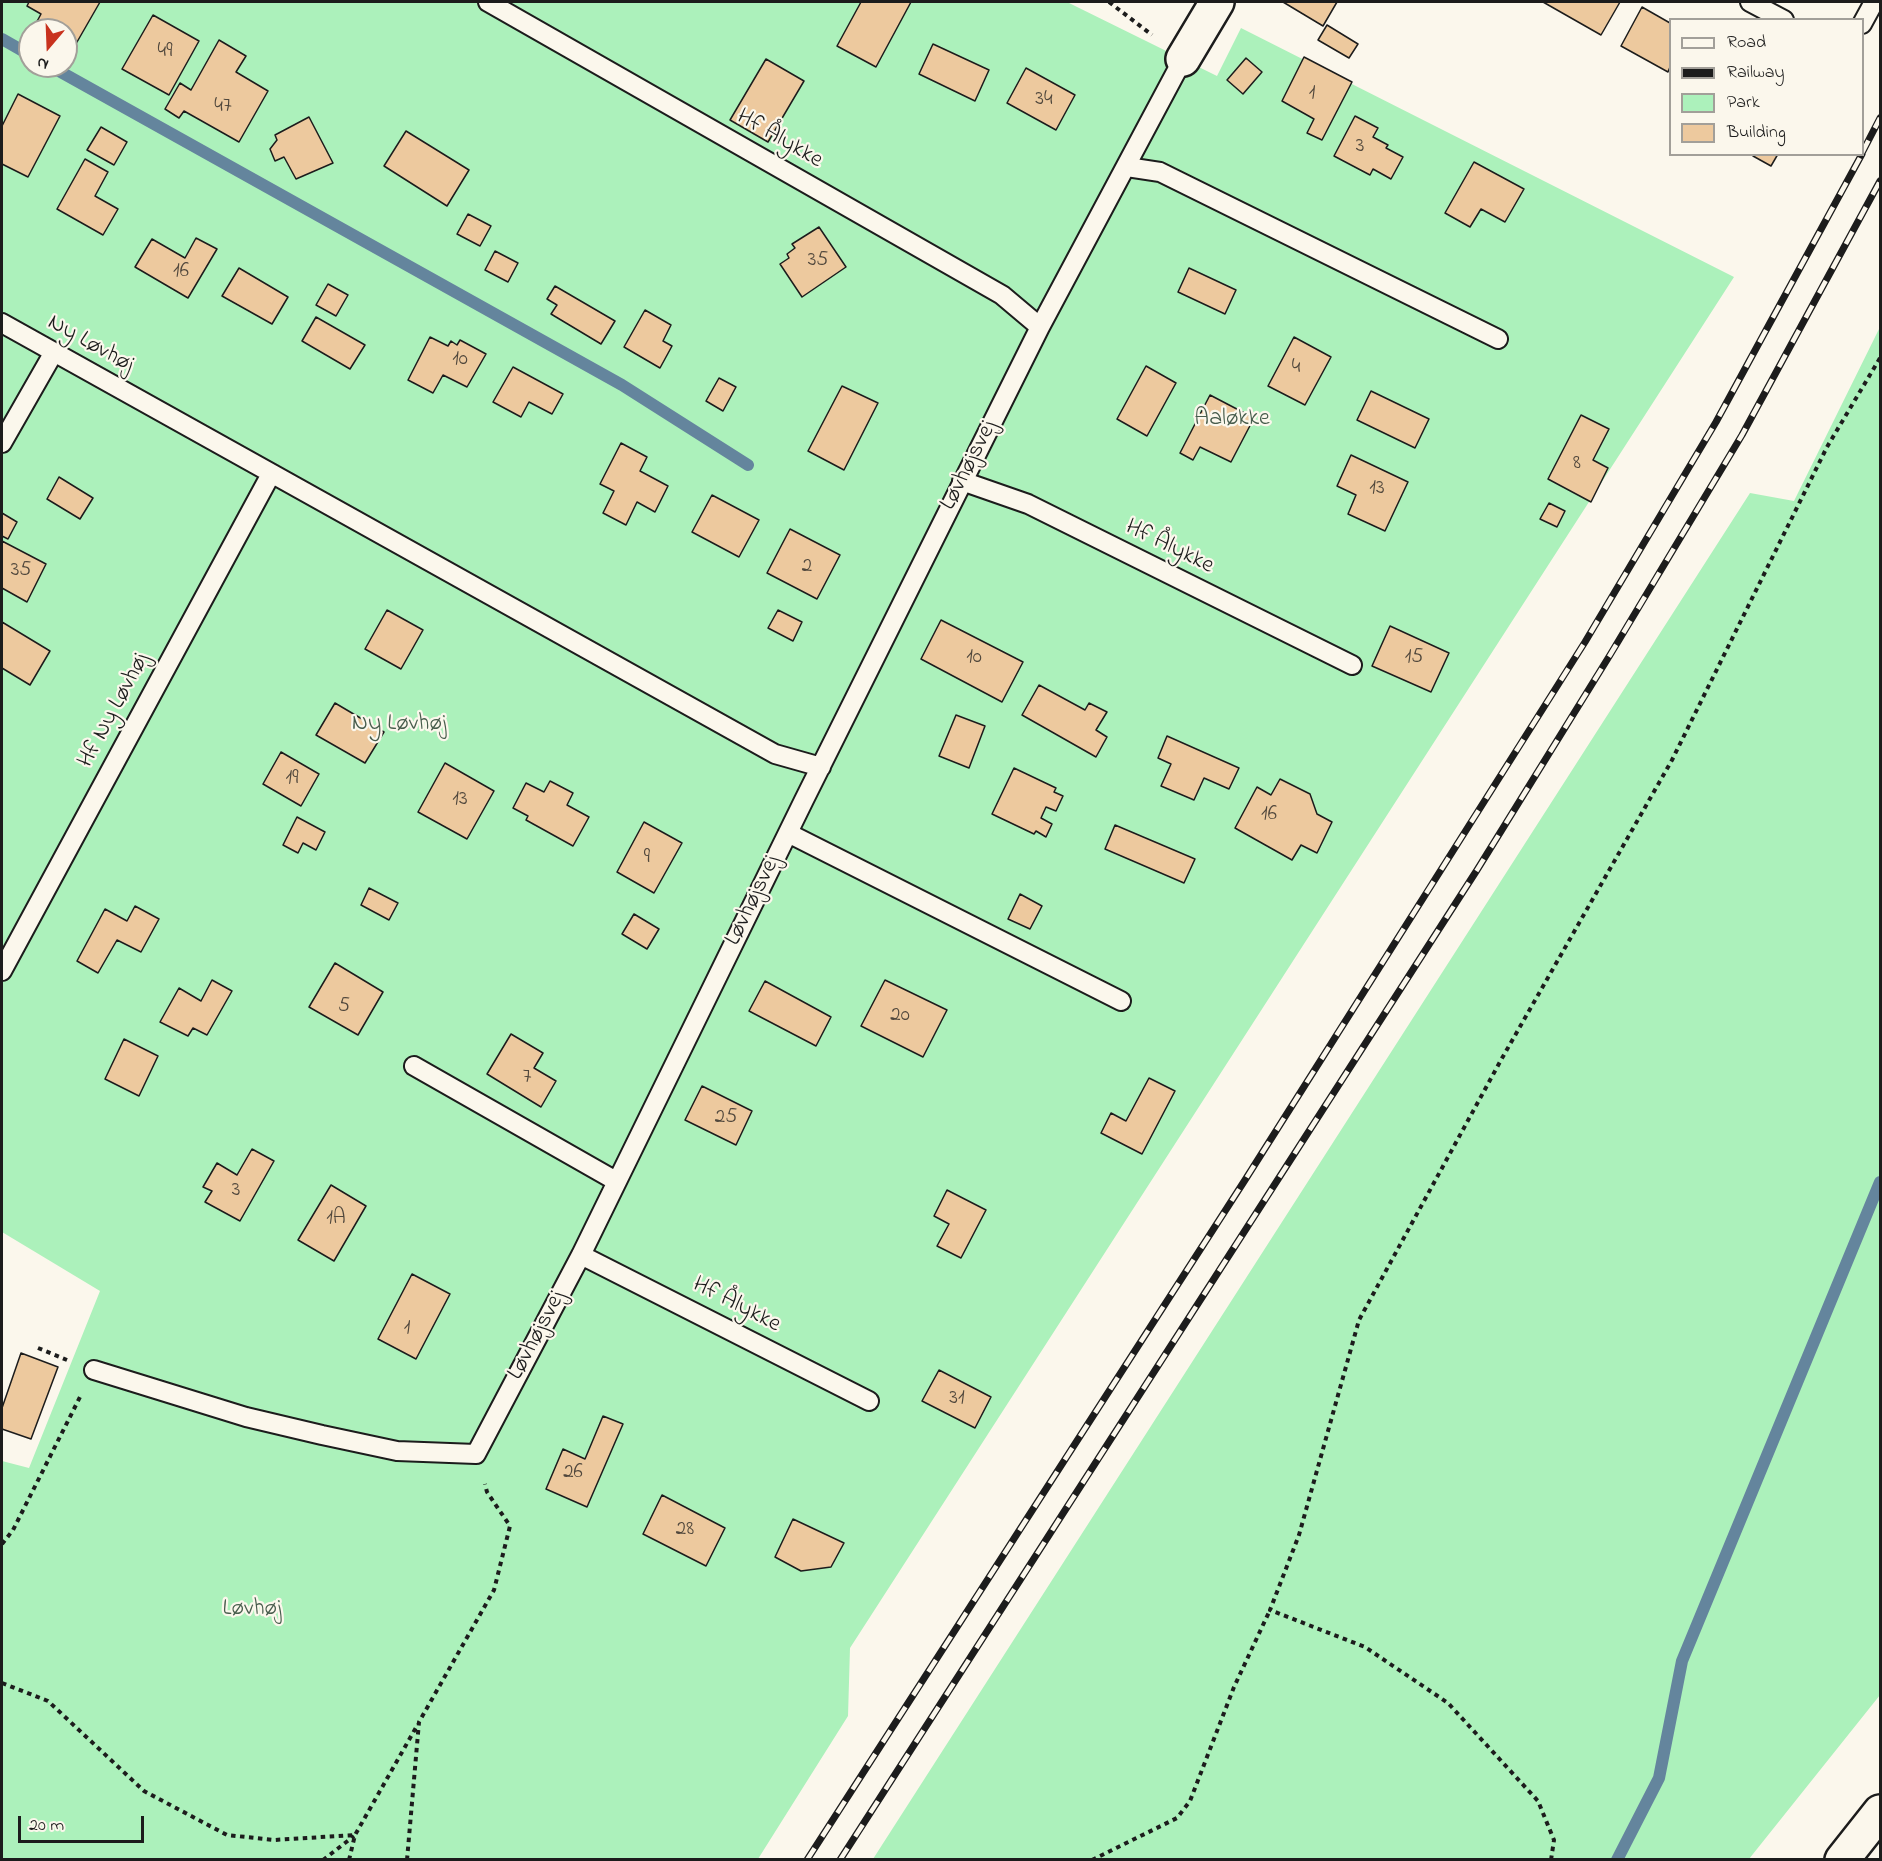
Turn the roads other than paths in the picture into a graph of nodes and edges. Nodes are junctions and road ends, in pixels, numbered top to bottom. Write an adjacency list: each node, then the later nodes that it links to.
1 (488, 2): 10 (lane, Hf Ålykke)
2 (1217, 2): 7 (street, Løvhøjsvej)
3 (1750, 2): 5 (lane)
4 (1874, 2): 6 (lane)
5 (1780, 18)
6 (1864, 22)
7 (1183, 59): 8 (lane, Løvhøjsvej)
8 (1127, 167): 10 (lane, Løvhøjsvej); 11 (lane)
9 (2, 323): 12 (lane, Ny Løvhøj)
10 (1040, 327): 15 (lane, Løvhøjsvej)
11 (1498, 339)
12 (54, 352): 13 (lane); 14 (lane, Ny Løvhøj)
13 (2, 443)
14 (271, 474): 17 (lane, Ny Løvhøj); 19 (lane, Hf Ny Løvhøj)
15 (962, 481): 16 (lane, Hf Ålykke); 17 (lane, Løvhøjsvej)
16 (1352, 665)
17 (820, 767): 18 (lane, Løvhøjsvej)
18 (788, 832): 20 (lane); 22 (lane, Løvhøjsvej)
19 (2, 970)
20 (1121, 1001)
21 (414, 1066): 22 (lane)
22 (616, 1182): 23 (lane, Løvhøjsvej)
23 (581, 1255): 24 (lane, Løvhøjsvej); 25 (lane, Hf Ålykke)
24 (94, 1370)
25 (868, 1401)
26 (1881, 1812): 27 (street)
27 (1842, 1860)

